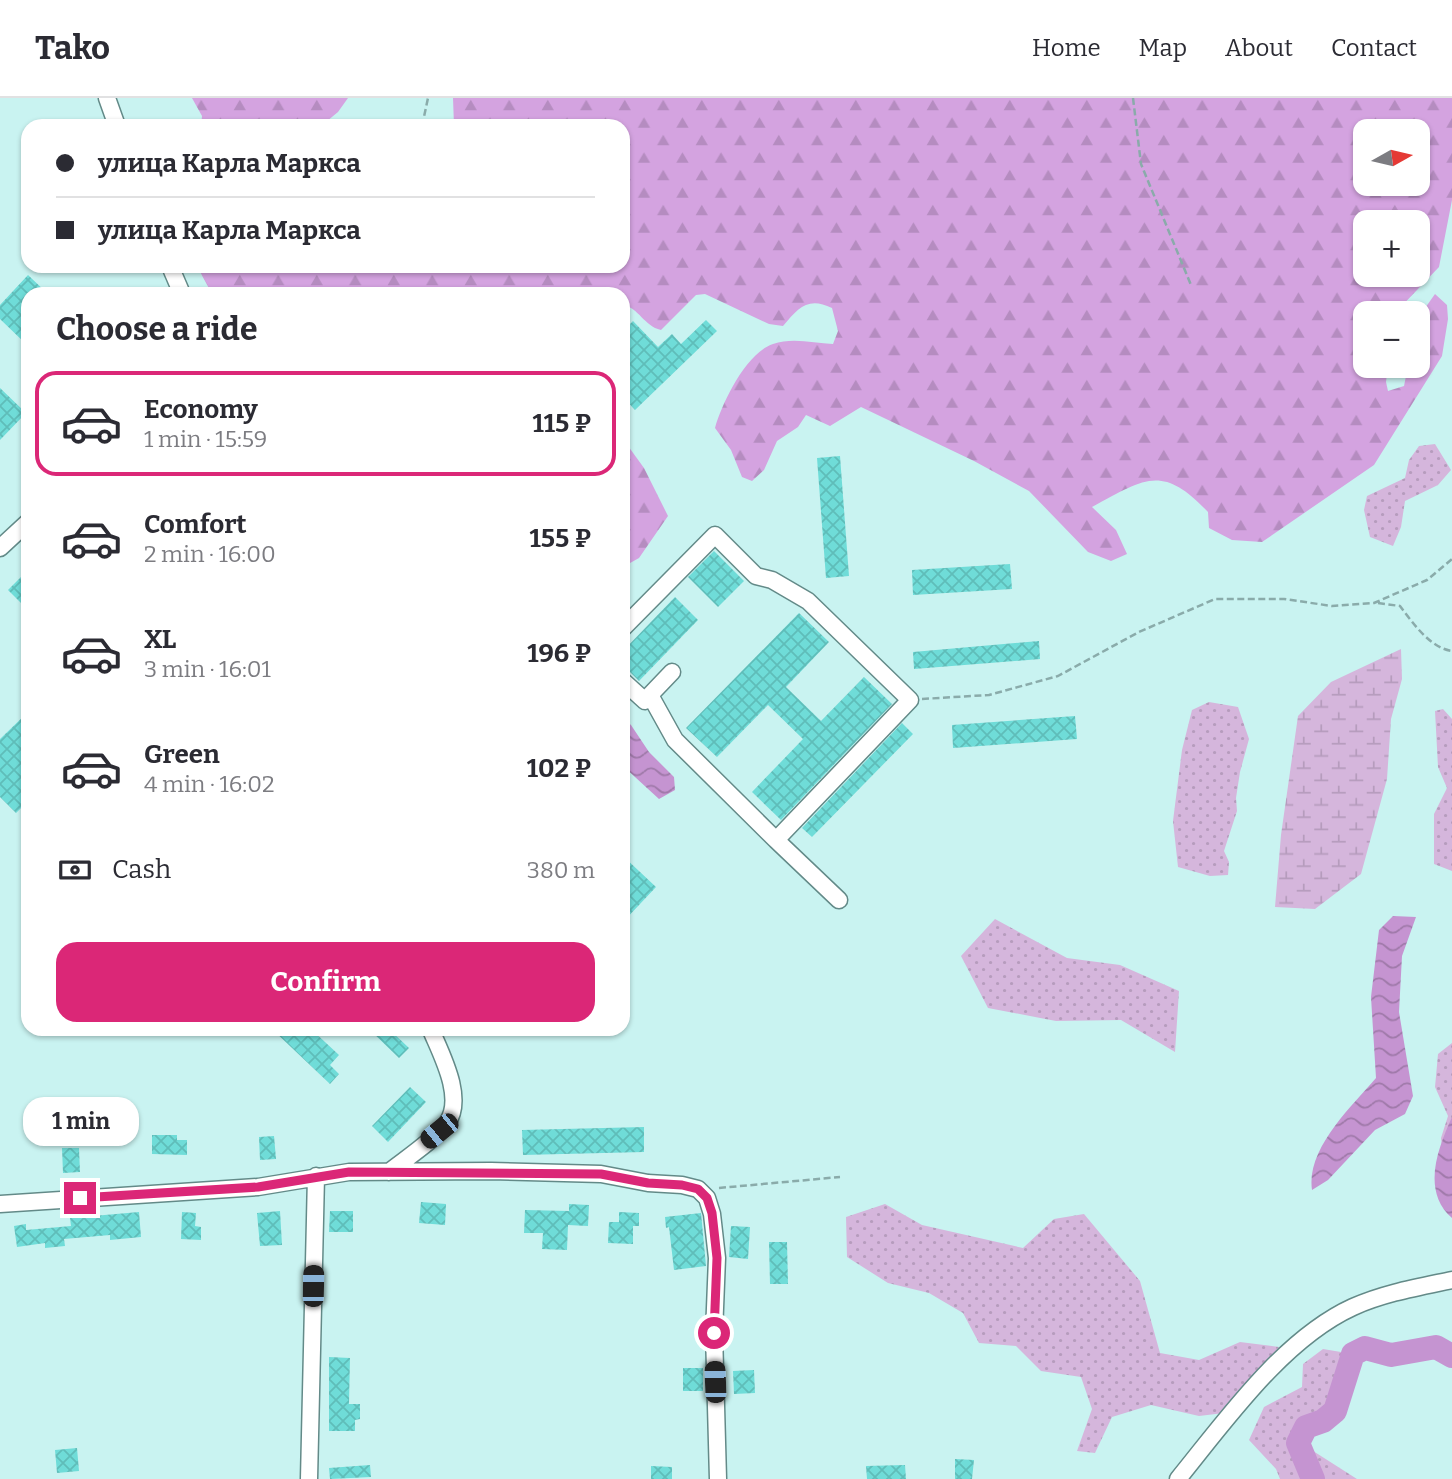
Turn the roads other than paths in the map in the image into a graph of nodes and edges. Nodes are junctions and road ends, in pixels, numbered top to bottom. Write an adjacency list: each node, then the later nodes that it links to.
1 (107, 98): 2 (street)
2 (114, 119)
3 (21, 528): 4 (street)
4 (0, 548)
5 (630, 621): 9 (street)
6 (671, 672): 8 (street)
7 (630, 687): 8 (street)
8 (650, 695): 9 (street)
9 (776, 839): 10 (street)
10 (839, 900)
11 (431, 1036): 12 (street)
12 (389, 1172): 13 (street); 17 (street)
13 (316, 1176): 14 (street); 16 (street)
14 (0, 1204)
15 (1449, 1281): 18 (street)
16 (309, 1479)
17 (718, 1479)
18 (1178, 1479)

